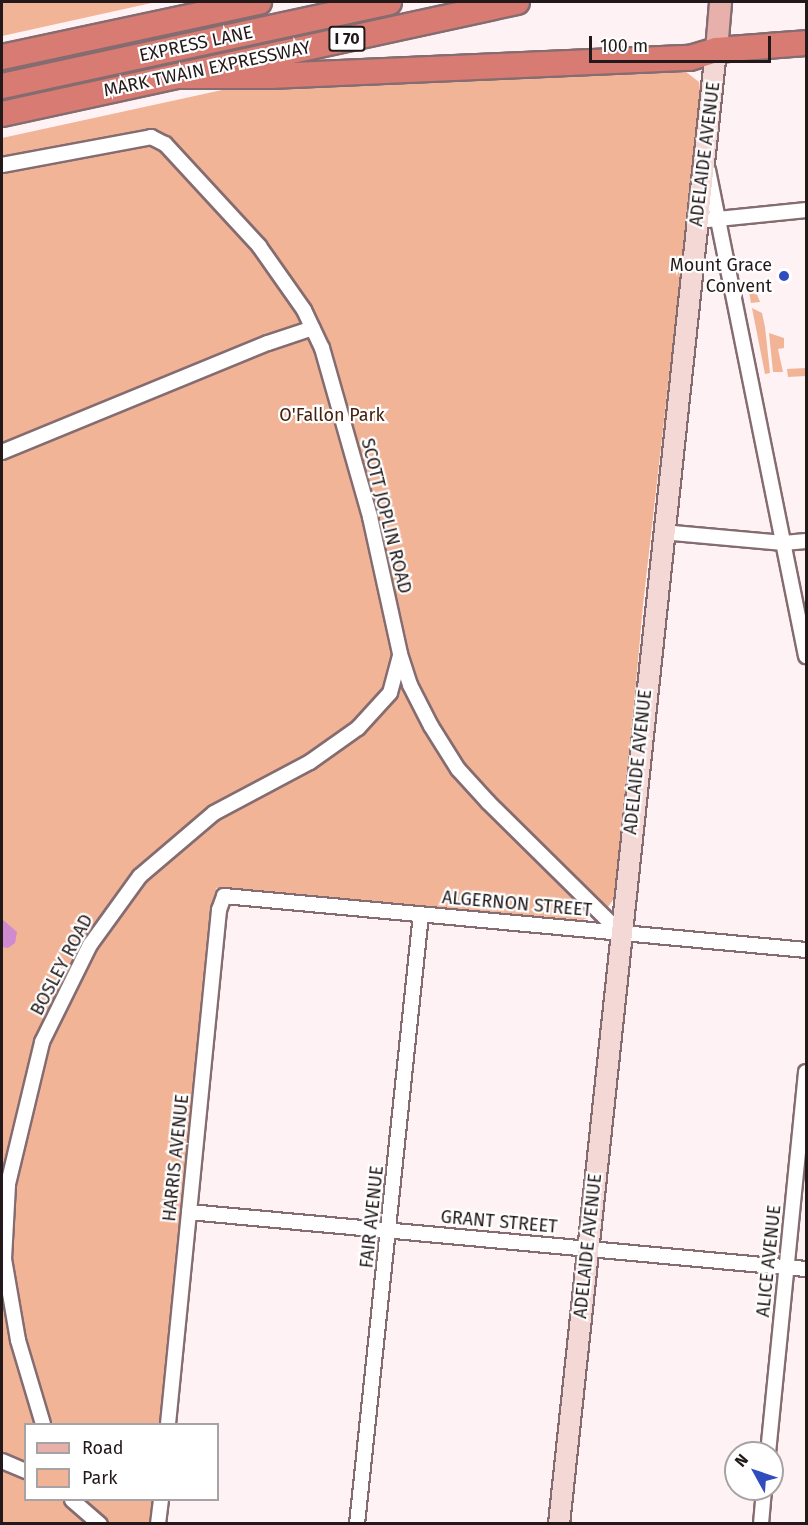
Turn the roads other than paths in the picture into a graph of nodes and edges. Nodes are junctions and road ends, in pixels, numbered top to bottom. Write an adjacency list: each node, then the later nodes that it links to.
1 (259, 2): 7 (highway)
2 (390, 2): 9 (highway, EXPRESS LANE)
3 (517, 2): 8 (highway, MARK TWAIN EXPRESSWAY / I 70)
4 (719, 11): 6 (main road, ADELAIDE AVENUE)
5 (807, 44): 6 (highway)
6 (716, 50): 8 (highway); 11 (main road, ADELAIDE AVENUE)
7 (2, 57)
8 (177, 76): 10 (highway, MARK TWAIN EXPRESSWAY / I 70)
9 (2, 86)
10 (3, 114)
11 (705, 159): 14 (street); 15 (main road, ADELAIDE AVENUE)
12 (2, 165): 16 (street, SCOTT JOPLIN ROAD)
13 (807, 210): 14 (street)
14 (718, 219): 15 (street); 20 (street)
15 (697, 220): 18 (main road, ADELAIDE AVENUE)
16 (313, 328): 17 (street); 21 (street, SCOTT JOPLIN ROAD)
17 (2, 452)
18 (662, 532): 20 (street); 25 (main road, ADELAIDE AVENUE)
19 (807, 541): 20 (street)
20 (784, 543): 22 (street)
21 (400, 654): 25 (street, SCOTT JOPLIN ROAD); 33 (street, BOSLEY ROAD)
22 (807, 656)
23 (224, 896): 24 (street, ALGERNON STREET); 28 (street, HARRIS AVENUE)
24 (421, 914): 25 (street, ALGERNON STREET); 29 (street, FAIR AVENUE)
25 (620, 932): 26 (street, ALGERNON STREET); 30 (main road, ADELAIDE AVENUE)
26 (807, 950)
27 (807, 1072): 31 (street, ALICE AVENUE)
28 (189, 1212): 29 (street, GRANT STREET); 34 (street, HARRIS AVENUE)
29 (389, 1230): 30 (street, GRANT STREET); 45 (street, FAIR AVENUE)
30 (588, 1248): 31 (street, GRANT STREET); 46 (main road, ADELAIDE AVENUE)
31 (786, 1267): 32 (street, GRANT STREET); 35 (street, ALICE AVENUE)
32 (807, 1269)
33 (42, 1423)
34 (168, 1423)
35 (769, 1441)
36 (2, 1461): 37 (street)
37 (24, 1470)
38 (73, 1501): 42 (street)
39 (82, 1501): 42 (street)
40 (161, 1501): 44 (street)
41 (763, 1501): 47 (street)
42 (90, 1514): 43 (street)
43 (100, 1524)
44 (158, 1524)
45 (357, 1524)
46 (559, 1524)
47 (761, 1524)

